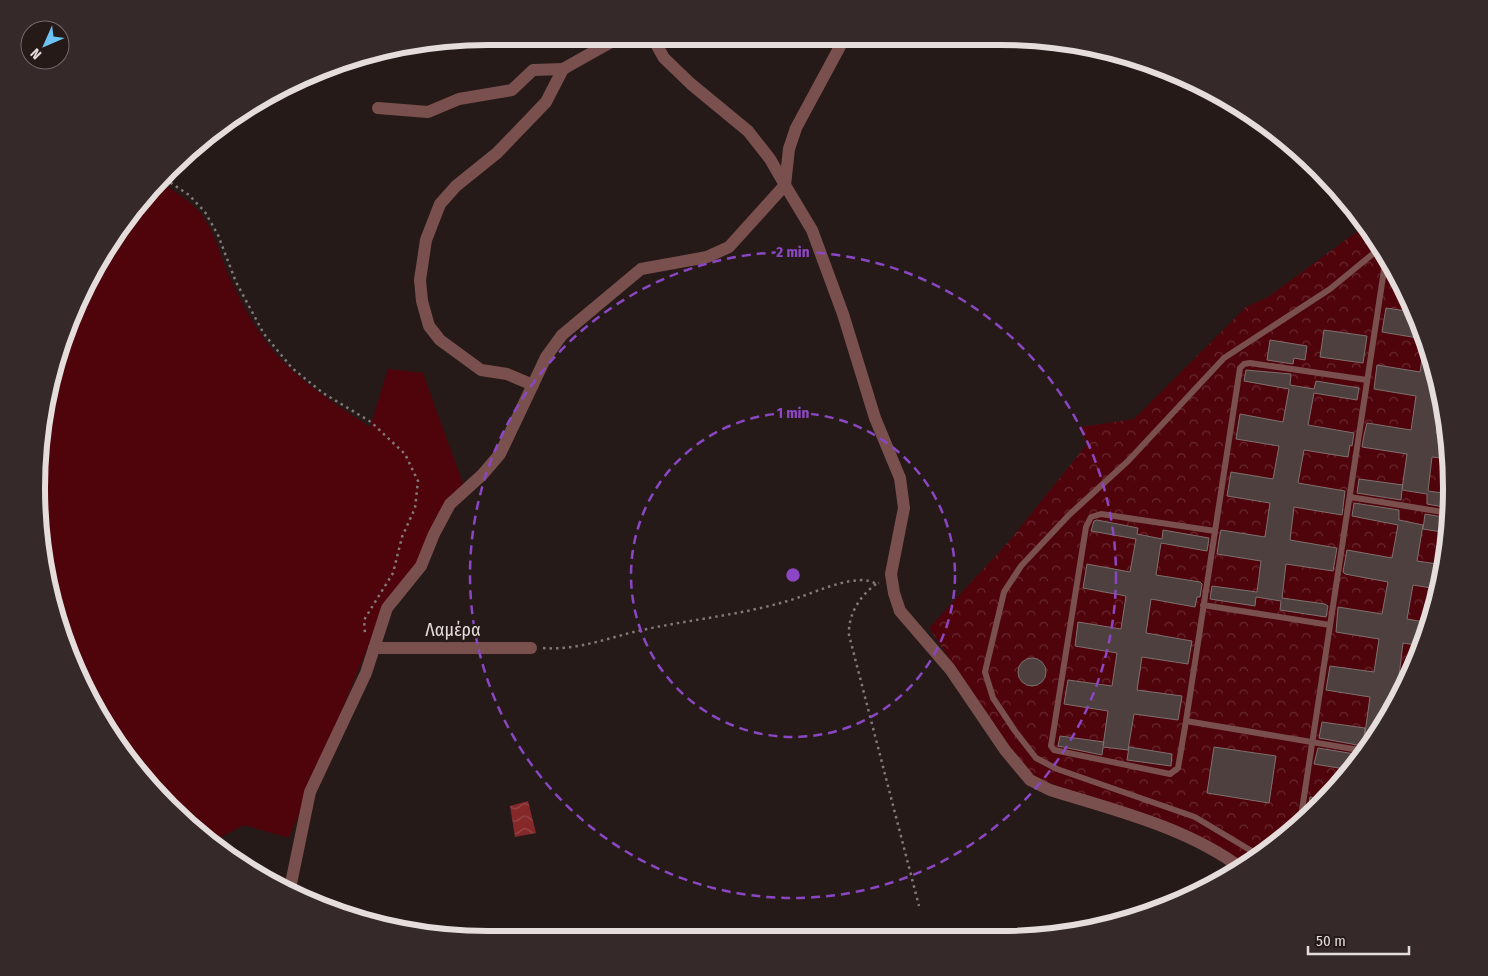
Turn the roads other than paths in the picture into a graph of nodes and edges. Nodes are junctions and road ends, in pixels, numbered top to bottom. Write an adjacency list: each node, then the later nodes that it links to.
1 (606, 45): 4 (street)
2 (657, 45): 6 (street)
3 (841, 45): 6 (street)
4 (563, 69): 5 (street); 10 (street)
5 (378, 108)
6 (785, 185): 10 (street); 23 (street)
7 (1375, 252): 22 (lane)
8 (1385, 269): 9 (lane)
9 (1367, 380): 11 (lane); 13 (lane)
10 (533, 385): 16 (street)
11 (1350, 497): 12 (lane); 15 (lane)
12 (1442, 512)
13 (1215, 531): 14 (lane); 18 (lane)
14 (1203, 605): 15 (lane); 18 (lane)
15 (1330, 625): 19 (lane)
16 (374, 648): 17 (street, Λαμέρα); 24 (street)
17 (532, 648)
18 (1186, 721): 19 (lane)
19 (1312, 742): 20 (lane); 21 (lane)
20 (1357, 750)
21 (1302, 812)
22 (1252, 851)
23 (1235, 864)
24 (290, 884)

